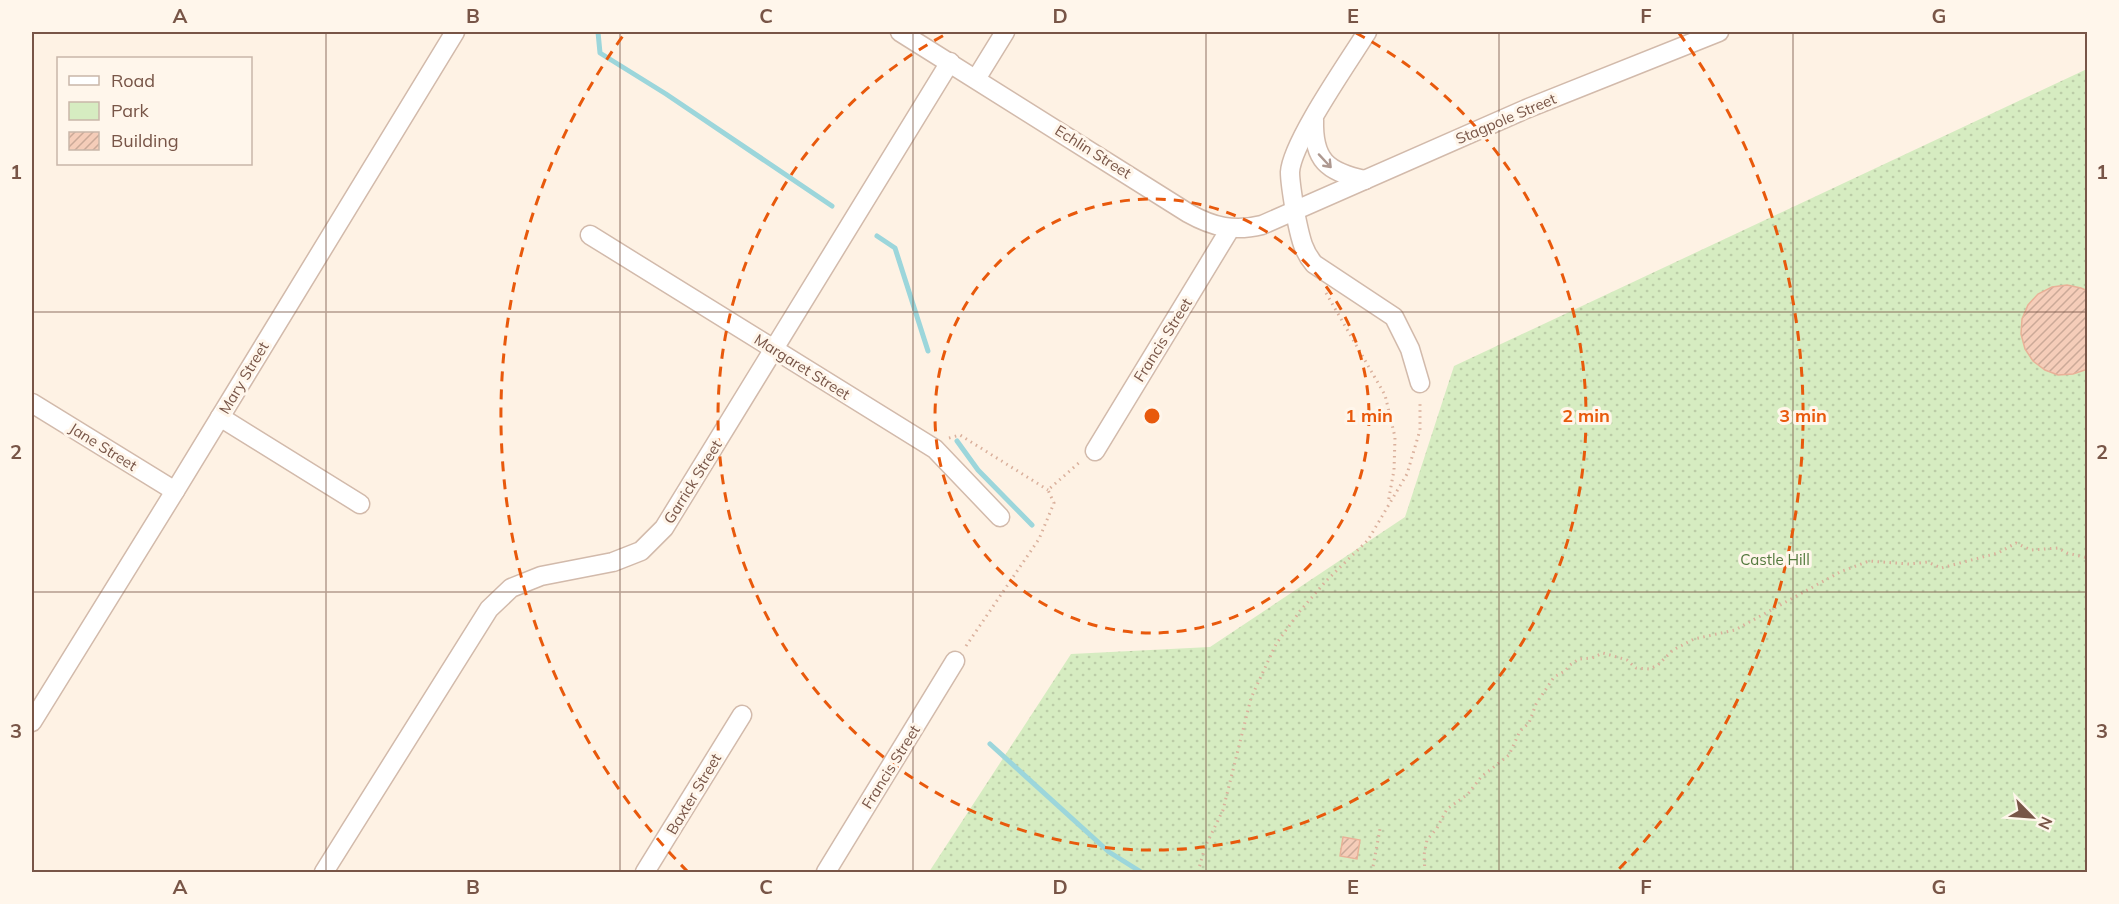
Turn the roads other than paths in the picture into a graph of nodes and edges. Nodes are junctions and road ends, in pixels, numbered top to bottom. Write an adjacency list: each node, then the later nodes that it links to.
1 (455, 32): 16 (street, Mary Street)
2 (900, 32): 6 (street, Echlin Street)
3 (1005, 32): 7 (street)
4 (1367, 32): 8 (street)
5 (1719, 32): 9 (street, Stagpole Street)
6 (950, 62): 7 (street, Echlin Street); 13 (street, Garrick Street)
7 (976, 79): 11 (street, Echlin Street)
8 (1314, 118): 9 (street, one-way to 9); 10 (street)
9 (1365, 180): 10 (street, Stagpole Street)
10 (1295, 211): 11 (street, Echlin Street); 14 (street)
11 (1230, 229): 17 (street, Francis Street)
12 (590, 236): 13 (street, Margaret Street)
13 (775, 350): 20 (street, Margaret Street); 24 (street, Garrick Street)
14 (1420, 384)
15 (32, 403): 18 (street, Jane Street)
16 (220, 417): 18 (street, Mary Street); 19 (street)
17 (1095, 451)
18 (175, 491): 23 (street, Mary Street)
19 (360, 504)
20 (1000, 517)
21 (955, 661): 26 (street, Francis Street)
22 (742, 715): 25 (street, Baxter Street)
23 (32, 722)
24 (324, 873)
25 (645, 873)
26 (826, 873)

